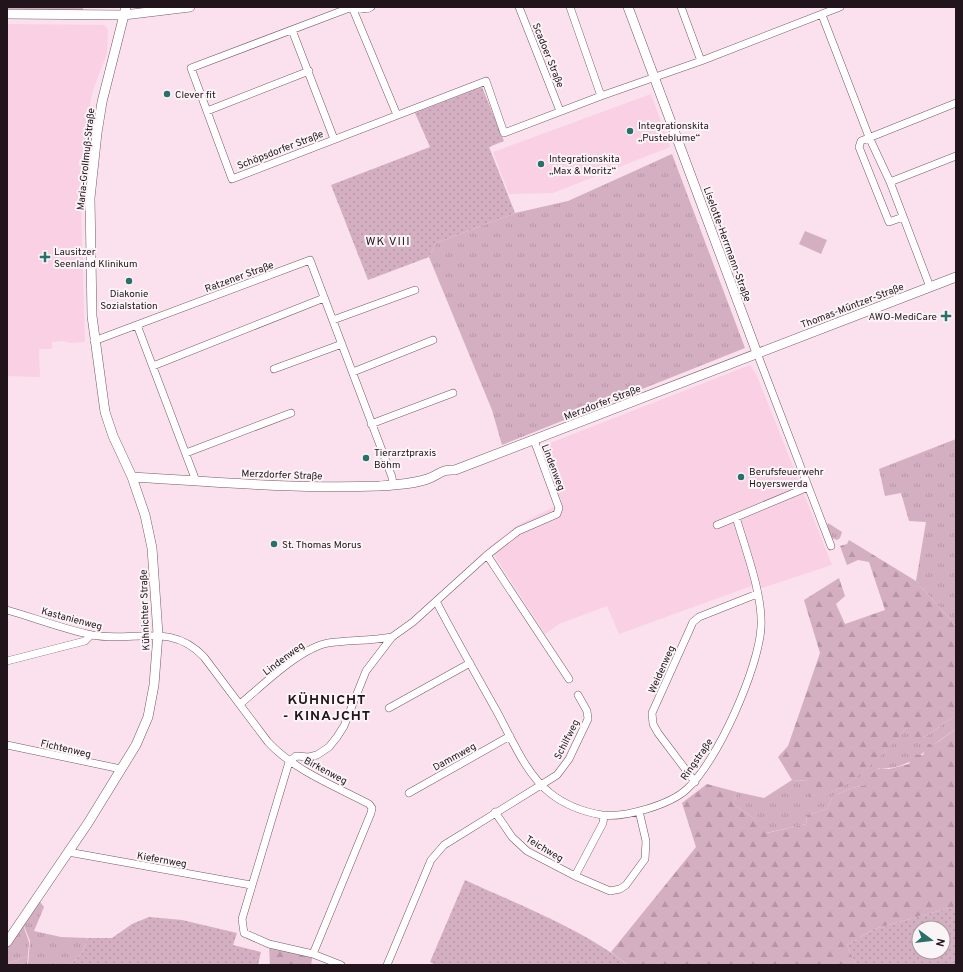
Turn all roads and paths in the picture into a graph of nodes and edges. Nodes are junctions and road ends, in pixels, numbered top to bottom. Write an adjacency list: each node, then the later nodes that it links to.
1 (190, 7): 9 (street)
2 (352, 7): 3 (street); 12 (street, Schöpsdorfer Straße); 20 (street)
3 (372, 7)
4 (519, 7): 19 (street, Scadoer Straße)
5 (570, 7): 16 (street)
6 (628, 7): 15 (street, Liselotte-Herrmann-Straße)
7 (681, 7): 13 (street)
8 (840, 7): 11 (street)
9 (125, 11): 10 (street); 33 (street, Maria-Grollmuß-Straße)
10 (7, 14)
11 (822, 15): 13 (street); 21 (street)
12 (292, 30): 14 (street, Schöpsdorfer Straße); 18 (street, Schöpsdorfer Straße)
13 (701, 61): 15 (street)
14 (309, 71): 18 (street); 22 (street, Schöpsdorfer Straße)
15 (654, 76): 16 (street); 35 (street, Liselotte-Herrmann-Straße)
16 (601, 96): 19 (street)
17 (956, 103): 21 (street)
18 (207, 111): 22 (street, Schöpsdorfer Straße)
19 (560, 111): 20 (street, Schöpsdorfer Straße)
20 (397, 115): 22 (street, Schöpsdorfer Straße)
21 (869, 137): 24 (street); 25 (street)
22 (334, 139)
23 (956, 156): 24 (street)
24 (890, 182): 25 (street)
25 (903, 217): 27 (street)
26 (956, 277): 27 (street, Thomas-Müntzer-Straße)
27 (930, 287): 35 (street, Thomas-Müntzer-Straße)
28 (415, 290): 30 (street)
29 (324, 298): 30 (street, Ratzener Straße); 31 (street, Ratzener Straße); 36 (street)
30 (333, 320): 34 (street, Ratzener Straße)
31 (137, 325): 33 (street, Ratzener Straße); 36 (street)
32 (433, 340): 38 (street)
33 (94, 341): 44 (street, Kühnichter Straße)
34 (342, 344): 37 (street); 38 (street, Ratzener Straße)
35 (757, 353): 42 (street, Merzdorfer Straße); 47 (street, Liselotte-Herrmann-Straße)
36 (153, 366): 43 (street)
37 (274, 369)
38 (353, 372): 41 (street, Ratzener Straße)
39 (453, 393): 41 (street)
40 (291, 412): 43 (street)
41 (371, 424): 46 (street, Ratzener Straße)
42 (534, 440): 46 (street, Merzdorfer Straße); 51 (street, Lindenweg)
43 (186, 453): 45 (street)
44 (132, 477): 45 (street, Merzdorfer Straße); 55 (street, Kühnichter Straße)
45 (196, 481): 46 (street, Merzdorfer Straße)
46 (393, 485)
47 (808, 487): 48 (street); 50 (street, Liselotte-Herrmann-Straße)
48 (736, 517): 49 (street); 52 (street)
49 (717, 525)
50 (831, 546)
51 (487, 555): 53 (street, Lindenweg); 62 (street)
52 (757, 594): 70 (street, Ringstraße); 70 (street, Weidenweg)
53 (436, 602): 57 (street, Lindenweg); 61 (street, Ringstraße)
54 (7, 610): 56 (street, Kastanienweg)
55 (158, 634): 56 (street, Kastanienweg); 64 (street); 69 (street, Kühnichter Straße)
56 (91, 635): 60 (street)
57 (392, 637): 58 (street, Lindenweg); 59 (street, Lindenweg)
58 (374, 640): 59 (street); 64 (street, Lindenweg)
59 (380, 652): 68 (street, Lindenweg)
60 (7, 661)
61 (470, 663): 65 (street); 66 (street, Ringstraße)
62 (569, 679)
63 (578, 695): 71 (street, Schilfweg)
64 (240, 704): 68 (street)
65 (389, 708)
66 (510, 736): 71 (street, Ringstraße); 72 (street, Dammweg)
67 (7, 745): 69 (street, Fichtenweg)
68 (289, 762): 78 (street, Birkenweg); 80 (street, Birkenweg)
69 (121, 769): 76 (street, Kühnichter Straße)
70 (695, 782): 73 (street, Ringstraße)
71 (542, 785): 74 (street); 75 (street, Ringstraße)
72 (409, 793)
73 (639, 811): 75 (street, Ringstraße); 77 (street, Teichweg)
74 (495, 812): 77 (street, Teichweg); 82 (street)
75 (604, 815): 77 (street)
76 (68, 852): 78 (street, Kiefernweg); 79 (street, Kühnichter Straße)
77 (575, 876)
78 (252, 885): 80 (street, Birkenweg)
79 (7, 942)
80 (313, 954): 81 (street, Birkenweg)
81 (340, 965)
82 (388, 965)

